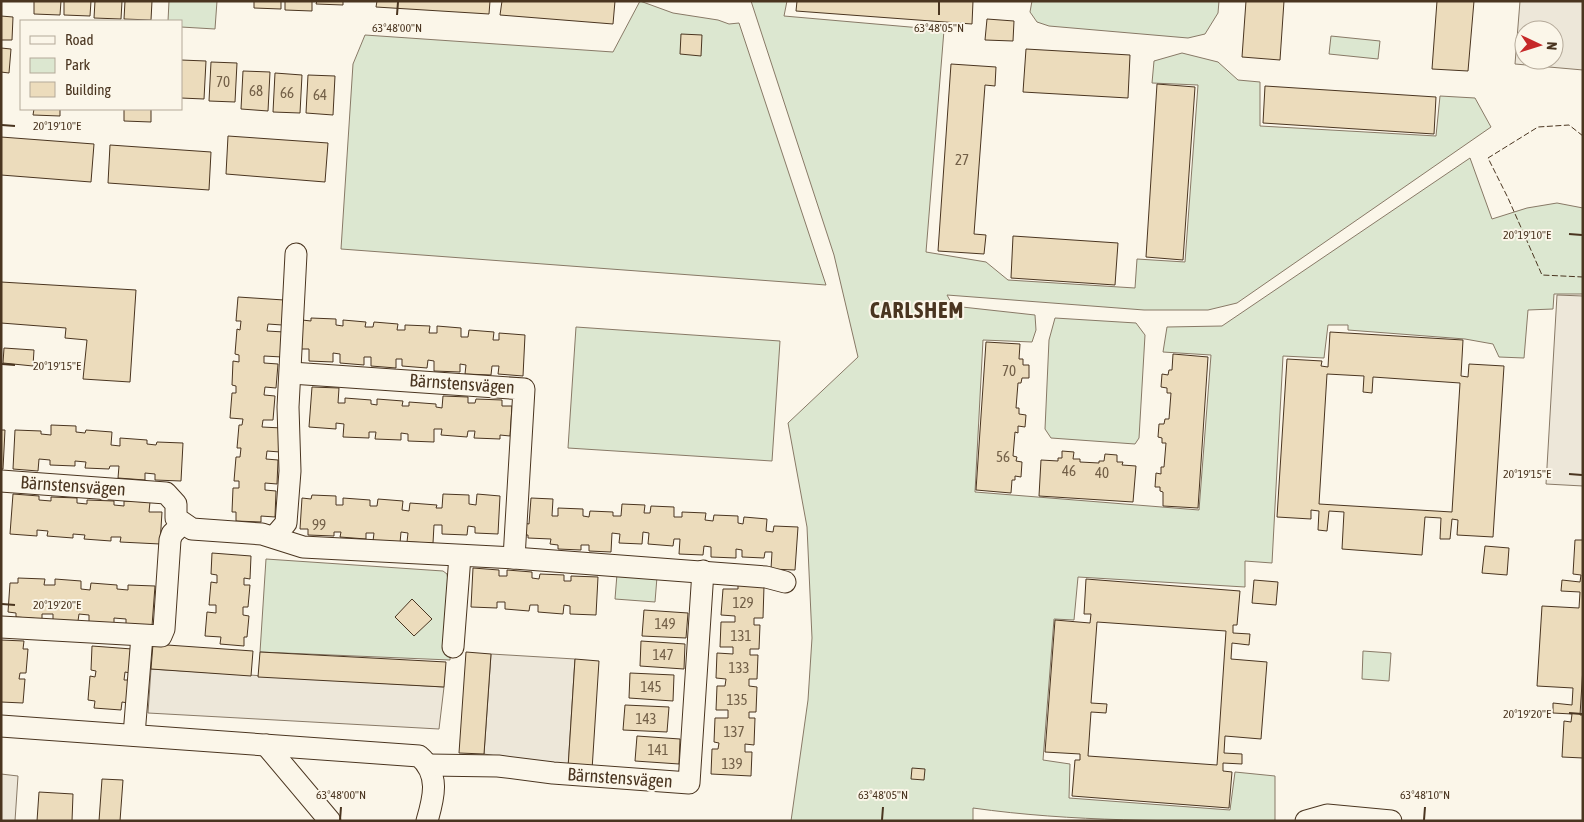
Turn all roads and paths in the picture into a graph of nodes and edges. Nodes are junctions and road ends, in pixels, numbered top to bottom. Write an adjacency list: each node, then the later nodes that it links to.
1 (296, 254): 2 (street)
2 (291, 373): 5 (street); 7 (street, Bärnstensvägen)
3 (1, 481): 4 (street, Bärnstensvägen)
4 (182, 524): 5 (street); 11 (street)
5 (274, 537): 6 (street)
6 (460, 556): 7 (street); 12 (street)
7 (514, 558): 8 (street)
8 (703, 571): 9 (street); 16 (street, Bärnstensvägen)
9 (785, 582)
10 (1, 627): 11 (street)
11 (142, 636): 14 (street)
12 (453, 647)
13 (1, 726): 14 (street, Bärnstensvägen)
14 (134, 735): 15 (street, Bärnstensvägen)
15 (266, 745): 16 (street, Bärnstensvägen); 17 (street)
16 (429, 765): 18 (street)
17 (330, 821)
18 (427, 821)
19 (1306, 821): 20 (street)
20 (1392, 821)

